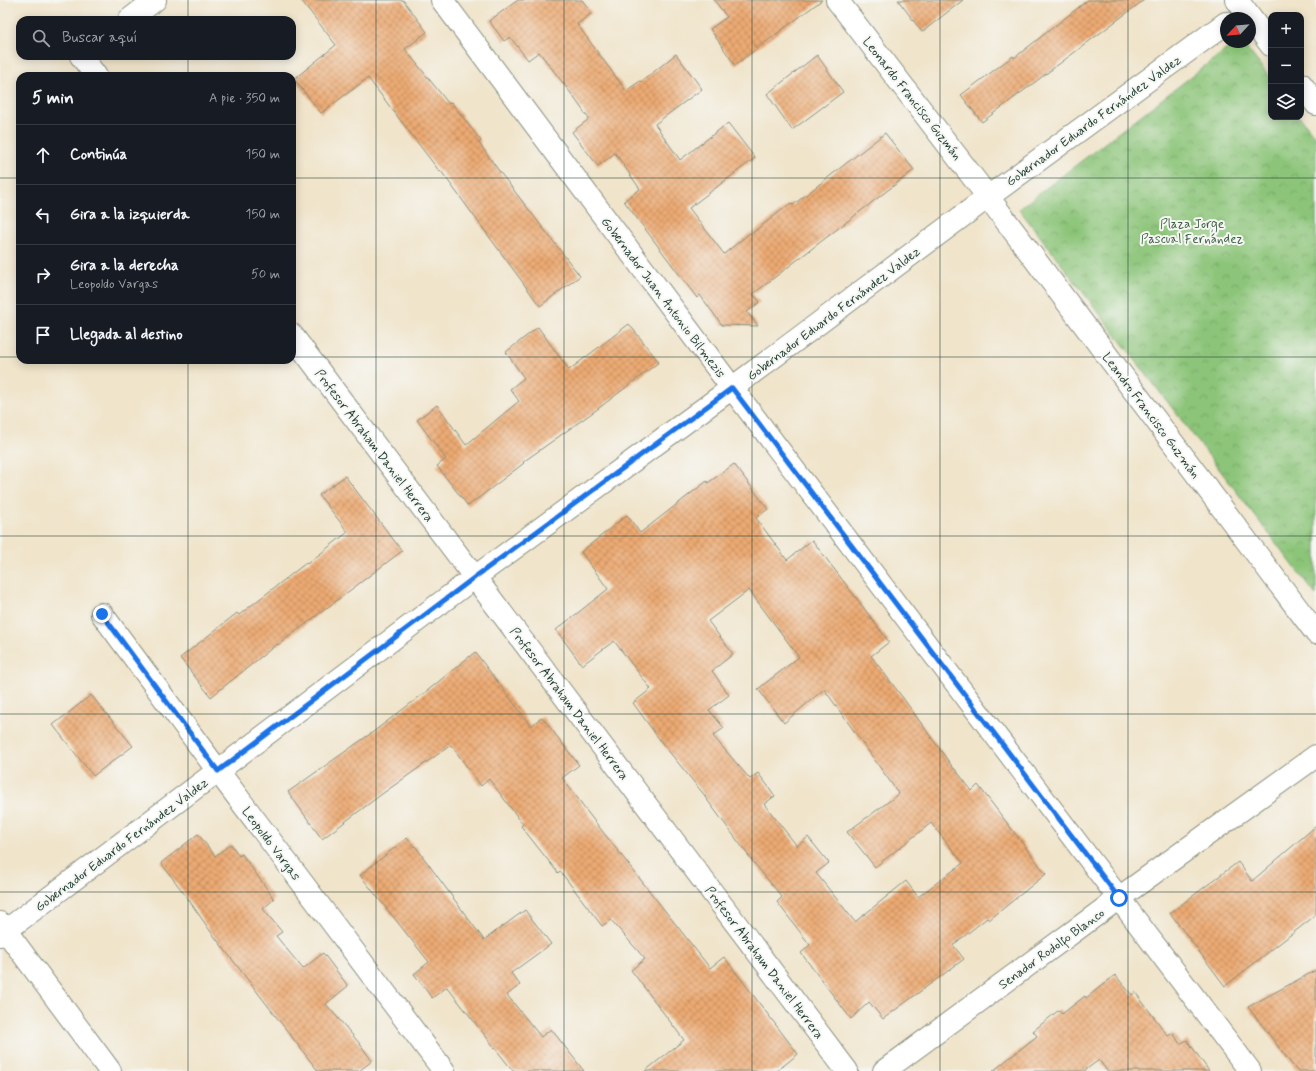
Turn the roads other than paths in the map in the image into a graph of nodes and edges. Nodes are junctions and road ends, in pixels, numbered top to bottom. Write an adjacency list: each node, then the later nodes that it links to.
1 (155, 0): 5 (street)
2 (442, 0): 14 (street, Gobernador Juan Antonio Bilmezis)
3 (837, 0): 12 (street, Leonardo Francisco Guzmán)
4 (1242, 7): 7 (street)
5 (134, 16)
6 (1220, 27): 12 (street, Gobernador Eduardo Fernández Valdez)
7 (1268, 41)
8 (84, 60): 9 (street)
9 (93, 72)
10 (1304, 88): 11 (street)
11 (1316, 104)
12 (988, 196): 14 (street, Gobernador Eduardo Fernández Valdez); 17 (street, Leandro Francisco Guzmán)
13 (296, 341): 15 (street, Profesor Abraham Daniel Herrera)
14 (732, 388): 15 (street, Gobernador Eduardo Fernández Valdez); 20 (street, Gobernador Juan Antonio Bilmezis)
15 (475, 577): 19 (street, Gobernador Eduardo Fernández Valdez); 24 (street, Profesor Abraham Daniel Herrera)
16 (102, 614): 19 (street, Leopoldo Vargas)
17 (1316, 633)
18 (1316, 756): 20 (street, Senador Rodolfo Blanco)
19 (218, 771): 21 (street, Gobernador Eduardo Fernández Valdez); 23 (street, Leopoldo Vargas)
20 (1119, 898): 25 (street, Senador Rodolfo Blanco); 26 (street, Gobernador Juan Antonio Bilmezis)
21 (2, 930): 22 (street)
22 (110, 1071)
23 (444, 1071)
24 (848, 1071)
25 (884, 1071)
26 (1250, 1071)

